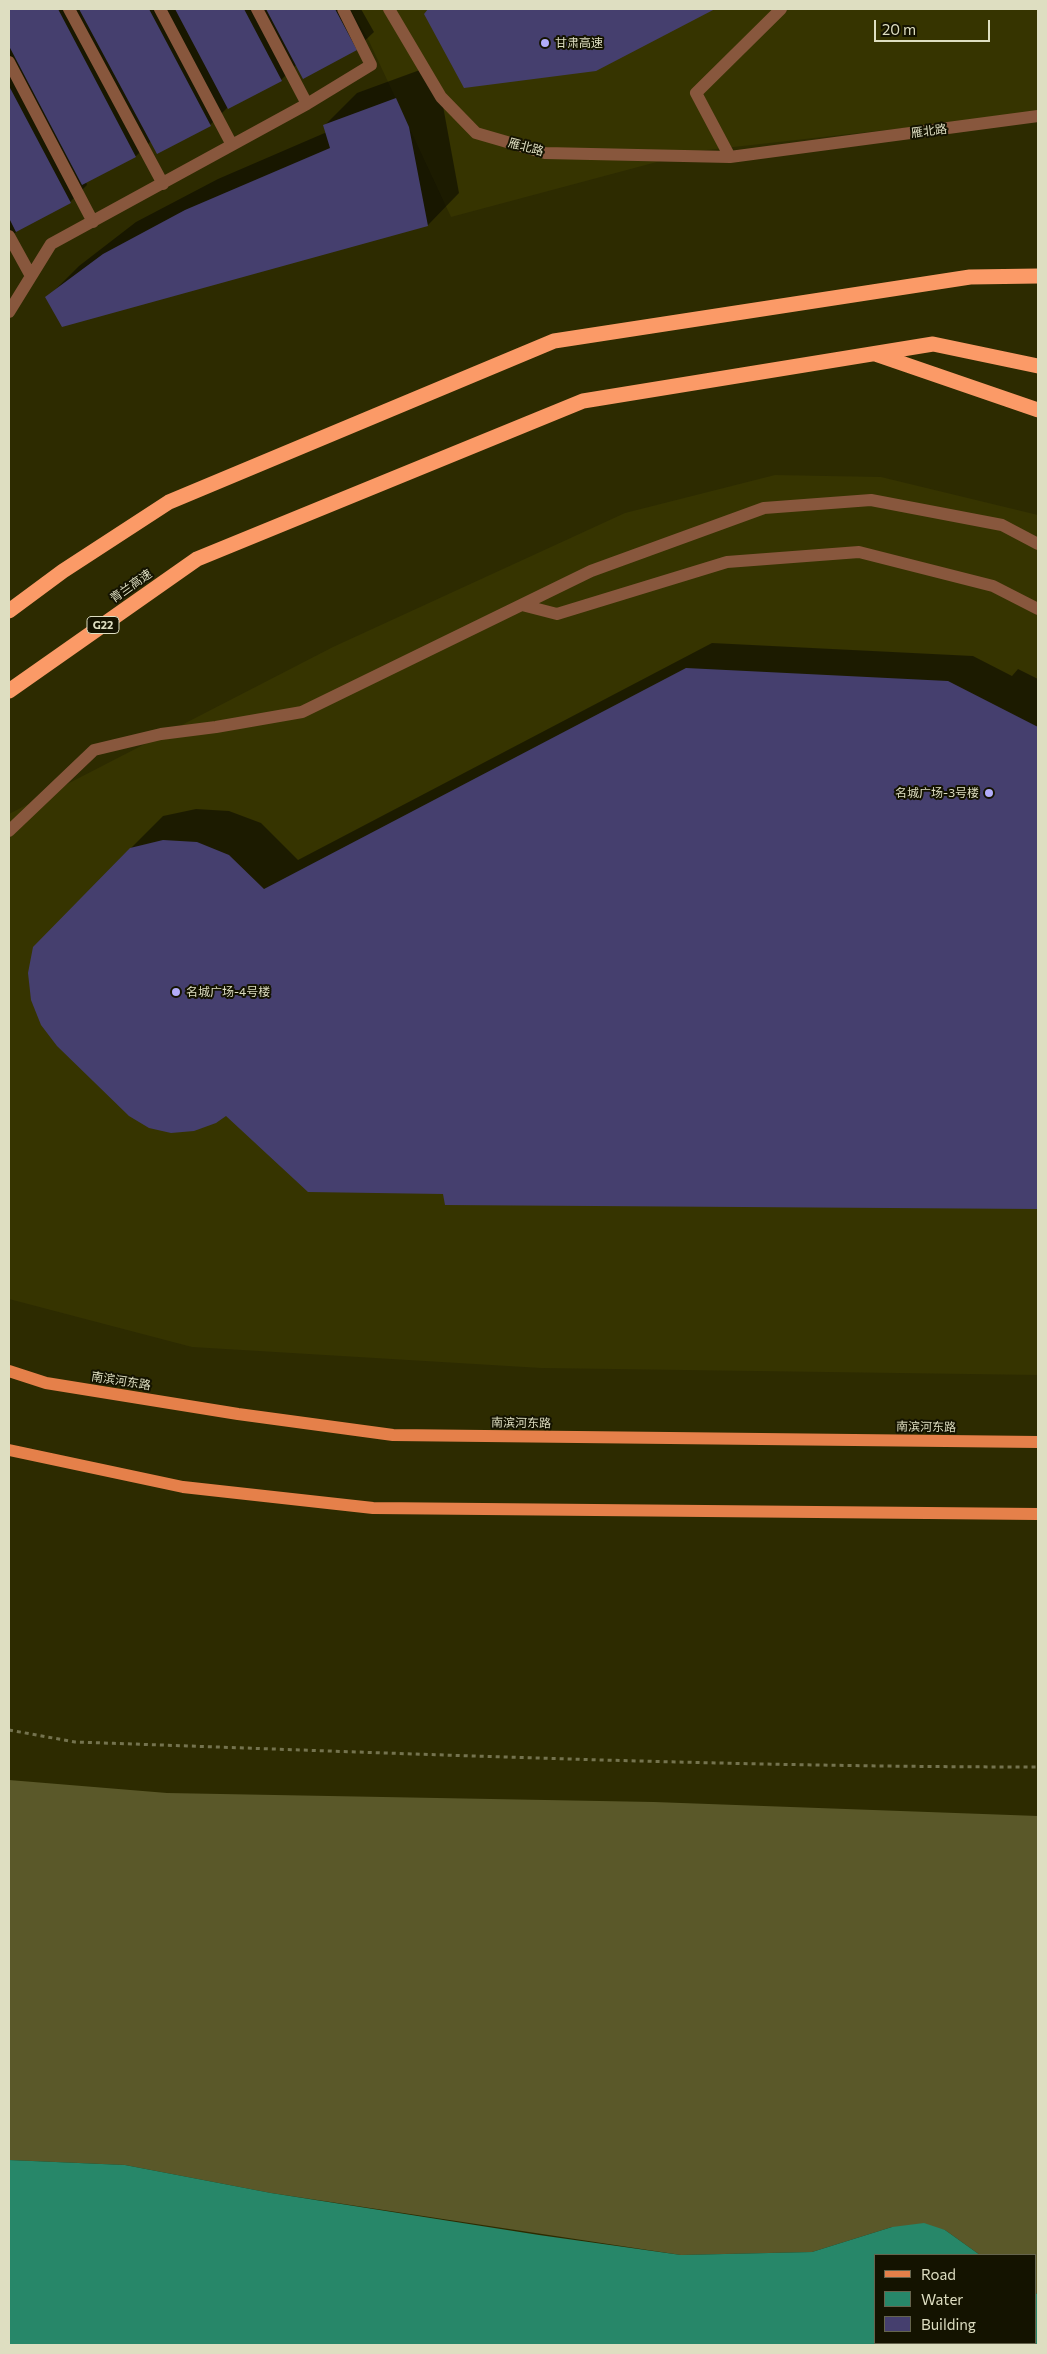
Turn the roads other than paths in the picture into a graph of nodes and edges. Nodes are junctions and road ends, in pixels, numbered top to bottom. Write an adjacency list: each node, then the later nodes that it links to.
1 (68, 9): 12 (street)
2 (160, 9): 10 (street)
3 (257, 9): 8 (street)
4 (343, 9): 8 (street)
5 (388, 9): 11 (street, 雁北路)
6 (781, 9): 11 (street)
7 (9, 62): 13 (street)
8 (307, 104): 10 (street)
9 (1038, 116): 11 (street, 雁北路)
10 (232, 145): 12 (street)
11 (730, 157)
12 (163, 184): 13 (street)
13 (93, 222): 15 (street)
14 (9, 236): 15 (street)
15 (31, 276): 17 (street)
16 (1038, 276): 24 (highway)
17 (9, 312)
18 (874, 353): 19 (highway, 青兰高速); 20 (highway); 25 (highway, 青兰高速 / G22)
19 (1038, 366)
20 (1038, 410)
21 (1038, 544): 22 (street)
22 (522, 605): 23 (street); 26 (street)
23 (1038, 609)
24 (9, 611)
25 (9, 691)
26 (9, 831)
27 (9, 1371): 28 (main road, 南滨河东路)
28 (1038, 1442)
29 (9, 1450): 30 (main road)
30 (1038, 1514)

